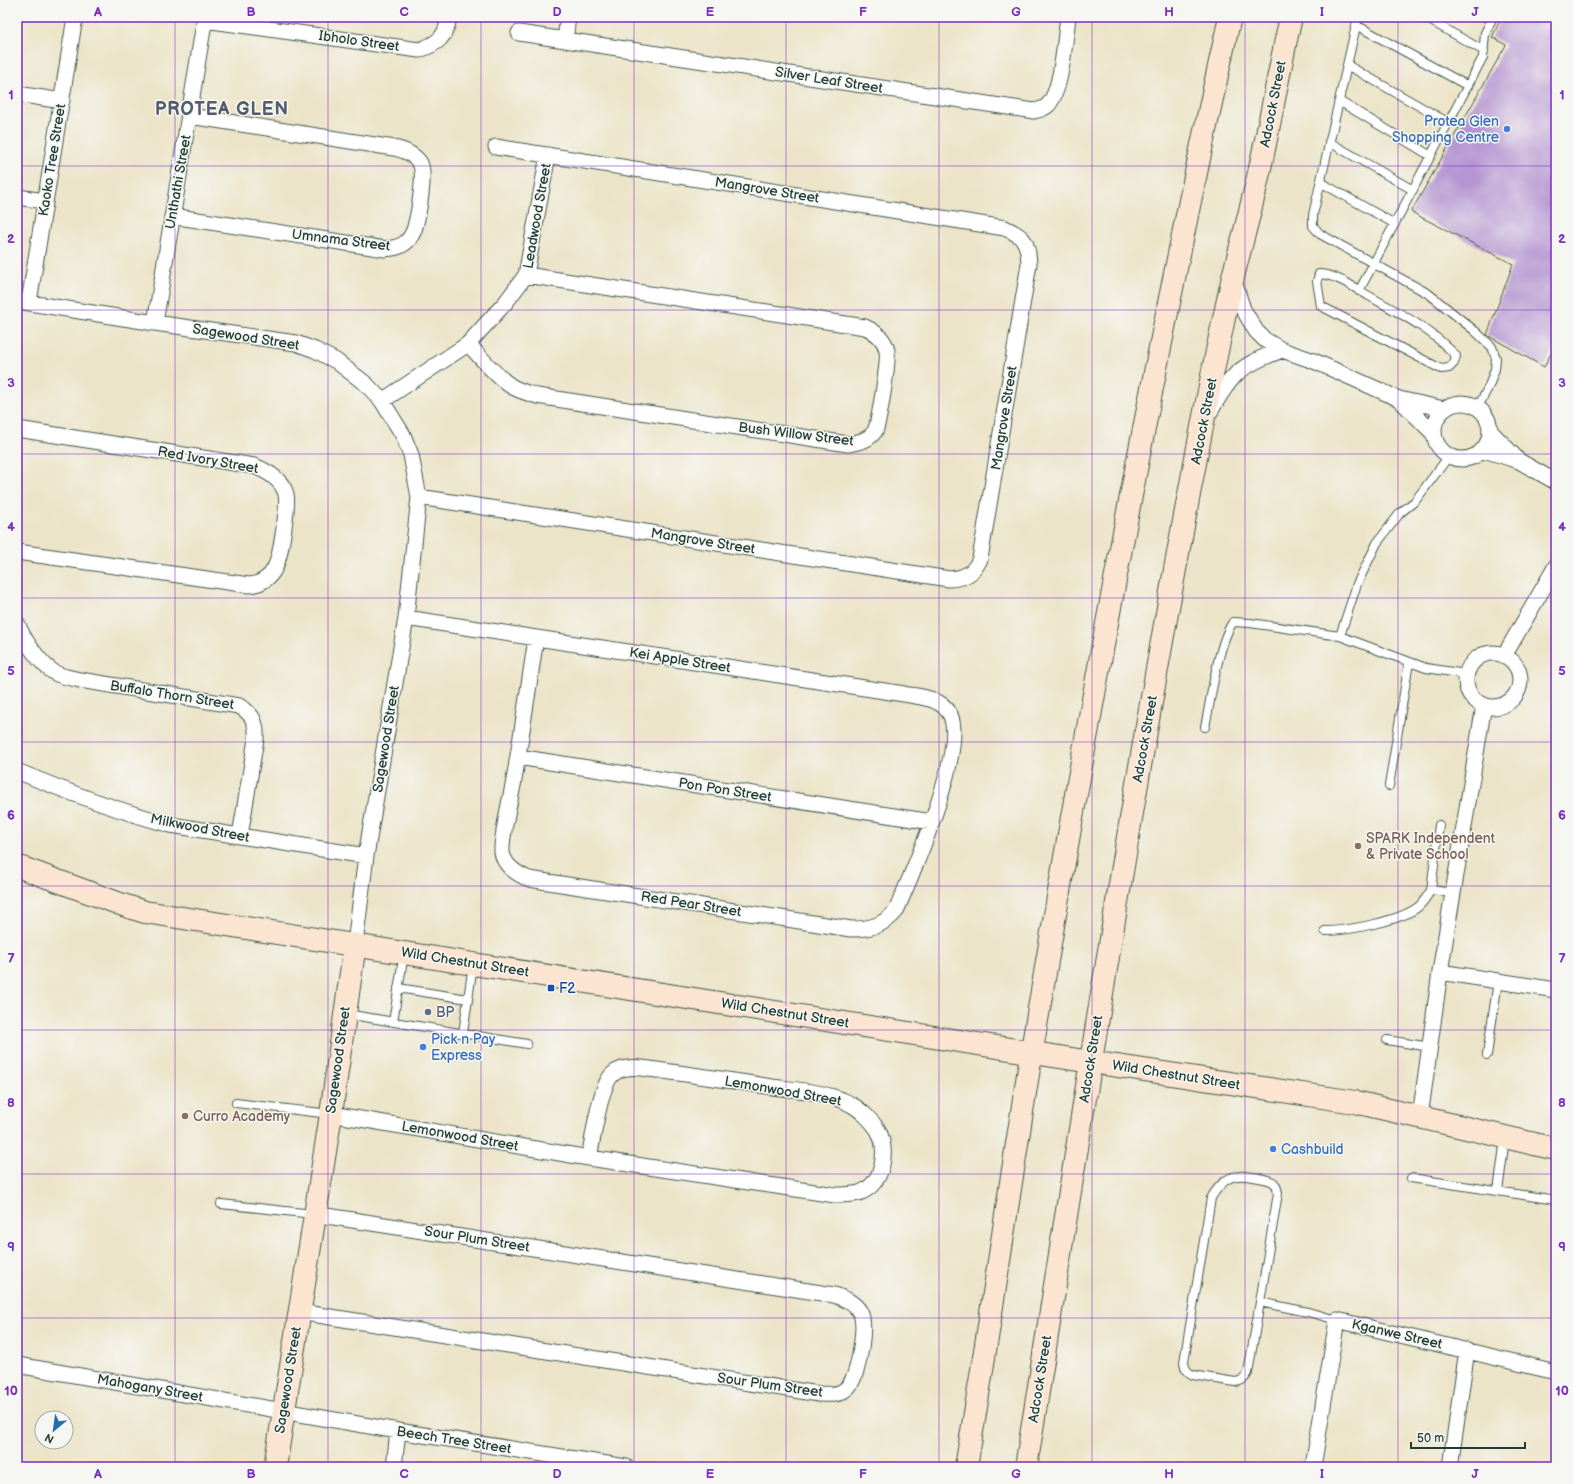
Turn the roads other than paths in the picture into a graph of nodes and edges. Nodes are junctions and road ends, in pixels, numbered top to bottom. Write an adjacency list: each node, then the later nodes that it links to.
1 (75, 17): 17 (street, Kaoko Tree Street)
2 (448, 17): 9 (street, Ibholo Street)
3 (568, 17): 12 (street)
4 (1068, 17): 12 (street, Silver Leaf Street)
5 (1230, 17): 89 (main road)
6 (1291, 17): 33 (main road, Adcock Street)
7 (1424, 17): 13 (lane)
8 (1493, 17): 13 (lane)
9 (205, 18): 19 (street, Unthathi Street)
10 (1357, 21): 14 (lane); 15 (lane)
11 (519, 33): 12 (street, Silver Leaf Street)
12 (565, 40)
13 (1484, 50): 15 (lane)
14 (1347, 65): 18 (lane); 20 (lane)
15 (1468, 86): 20 (lane)
16 (17, 94): 17 (street)
17 (62, 100): 28 (street, Kaoko Tree Street)
18 (1339, 101): 21 (lane); 24 (lane)
19 (190, 116): 29 (street, Unthathi Street); 29 (street, Umnama Street)
20 (1448, 123): 24 (lane)
21 (1329, 142): 25 (lane); 26 (lane)
22 (496, 147): 23 (street, Mangrove Street)
23 (548, 155): 32 (street, Leadwood Street); 51 (street, Mangrove Street)
24 (1431, 156): 26 (lane)
25 (1320, 182): 30 (lane); 31 (lane)
26 (1413, 190): 30 (lane)
27 (17, 197): 28 (street)
28 (45, 201): 35 (street, Kaoko Tree Street)
29 (172, 216): 36 (street, Unthathi Street)
30 (1395, 224): 31 (lane)
31 (1374, 264): 34 (lane); 41 (lane)
32 (526, 275): 37 (street, Leadwood Street); 37 (street, Bush Willow Street)
33 (1233, 278): 38 (street); 43 (main road, Adcock Street)
34 (1360, 291): 34 (lane)
35 (23, 302): 36 (street, Sagewood Street)
36 (155, 323): 40 (street, Sagewood Street)
37 (468, 344): 40 (street, Leadwood Street)
38 (1282, 350): 39 (street); 43 (street)
39 (1399, 399): 42 (street); 46 (street)
40 (382, 401): 51 (street, Sagewood Street)
41 (1478, 407): 42 (street); 45 (street)
42 (1444, 409): 46 (street)
43 (1203, 426): 91 (main road, Adcock Street)
44 (17, 429): 52 (street, Red Ivory Street)
45 (1491, 432): 47 (street); 49 (street)
46 (1434, 434): 48 (street)
47 (1484, 450): 48 (street); 49 (street)
48 (1449, 456): 56 (lane)
49 (1519, 461): 50 (street)
50 (1556, 482)
51 (419, 498): 54 (street, Sagewood Street)
52 (17, 552)
53 (1556, 566): 58 (street)
54 (406, 618): 57 (street, Kei Apple Street); 70 (street, Sagewood Street)
55 (17, 623): 69 (street, Buffalo Thorn Street)
56 (1340, 636): 59 (lane); 63 (lane)
57 (536, 638): 62 (street, Kei Apple Street); 64 (street, Red Pear Street)
58 (1504, 656): 60 (street); 61 (street)
59 (1409, 662): 60 (lane); 66 (lane)
60 (1466, 674): 61 (street)
61 (1484, 705): 73 (street)
62 (950, 712): 67 (street, Red Pear Street)
63 (1205, 727)
64 (518, 757): 67 (street, Pon Pon Street); 67 (street, Red Pear Street)
65 (17, 771): 69 (street, Milkwood Street)
66 (1389, 786)
67 (932, 822)
68 (1439, 825): 72 (lane)
69 (240, 836): 70 (street, Milkwood Street)
70 (366, 856): 75 (street, Sagewood Street)
71 (17, 866): 75 (main road, Wild Chestnut Street)
72 (1431, 890): 73 (lane); 74 (lane)
73 (1453, 893): 78 (street)
74 (1325, 931)
75 (355, 944): 76 (main road, Wild Chestnut Street); 83 (main road, Sagewood Street)
76 (404, 952): 77 (main road, Wild Chestnut Street); 80 (lane)
77 (473, 963): 82 (lane); 89 (main road, Wild Chestnut Street)
78 (1440, 972): 79 (street); 88 (street)
79 (1498, 981): 81 (street); 90 (lane)
80 (398, 988): 82 (lane); 84 (lane)
81 (1556, 990)
82 (468, 999): 85 (lane)
83 (345, 1014): 84 (lane); 93 (main road, Sagewood Street)
84 (393, 1022): 85 (lane)
85 (463, 1034): 87 (lane)
86 (1387, 1040): 88 (lane)
87 (527, 1044)
88 (1430, 1047): 94 (street)
89 (1032, 1052): 91 (main road, Wild Chestnut Street); 114 (main road)
90 (1487, 1055)
91 (1091, 1062): 94 (main road, Wild Chestnut Street); 115 (main road, Adcock Street)
92 (236, 1103): 93 (lane)
93 (331, 1114): 97 (street, Lemonwood Street); 102 (main road, Sagewood Street)
94 (1420, 1117): 95 (main road, Wild Chestnut Street)
95 (1505, 1137): 96 (main road, Wild Chestnut Street); 99 (lane)
96 (1556, 1149)
97 (590, 1158): 97 (street, Lemonwood Street)
98 (1411, 1178): 99 (lane)
99 (1498, 1191): 100 (lane)
100 (1556, 1200)
101 (221, 1204): 102 (lane)
102 (314, 1214): 104 (main road, Sagewood Street); 104 (street, Sour Plum Street)
103 (1260, 1302): 103 (lane); 105 (lane)
104 (299, 1312): 109 (main road, Sagewood Street)
105 (1337, 1320): 106 (street, Kganwe Street); 116 (street, Kganwe Street)
106 (1467, 1350): 108 (street, Kganwe Street); 117 (street)
107 (17, 1365): 109 (street, Mahogany Street)
108 (1556, 1372)
109 (282, 1411): 110 (street, Beech Tree Street); 111 (main road, Sagewood Street)
110 (398, 1432): 112 (street); 113 (street, Beech Tree Street)
111 (275, 1467)
112 (394, 1467)
113 (626, 1467)
114 (966, 1467)
115 (1026, 1467)
116 (1313, 1467)
117 (1450, 1467)

